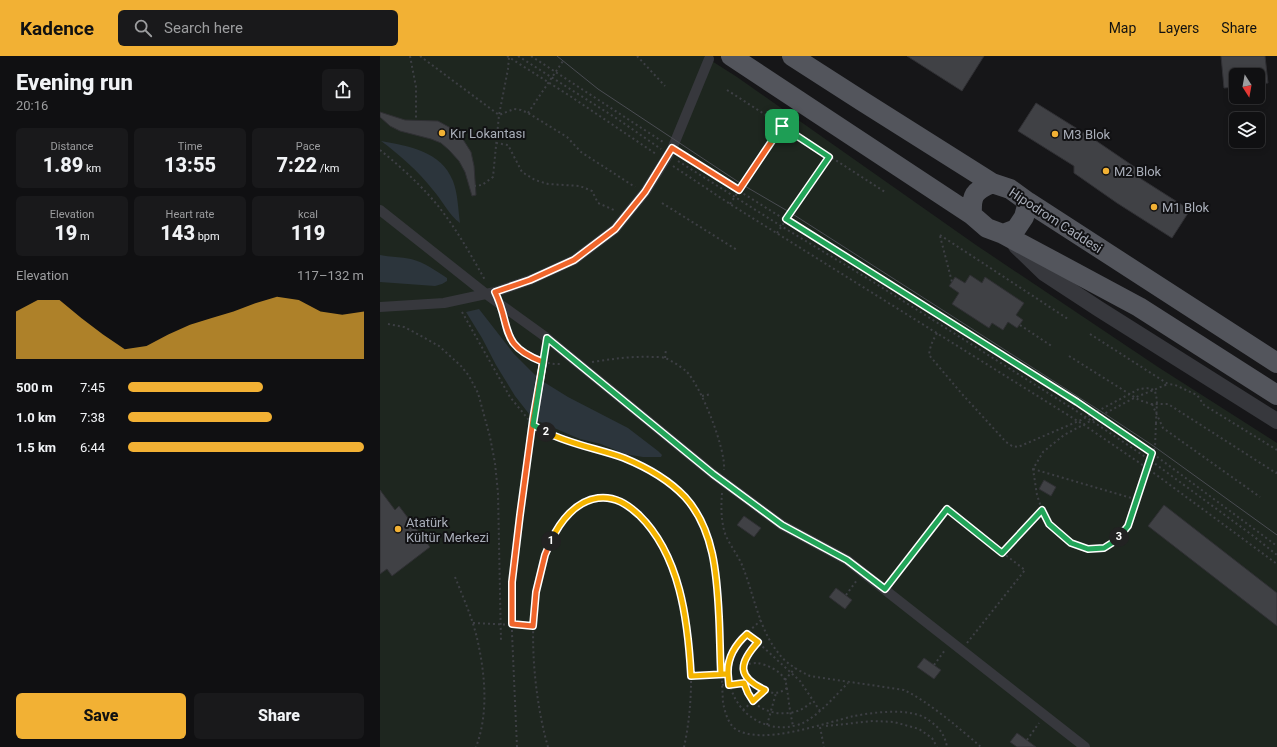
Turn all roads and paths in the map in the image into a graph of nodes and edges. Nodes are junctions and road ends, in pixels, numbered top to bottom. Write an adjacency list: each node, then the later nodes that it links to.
1 (410, 56): 18 (path)
2 (420, 56): 17 (path)
3 (508, 56): 13 (path); 17 (path)
4 (518, 56): 12 (path)
5 (531, 56): 11 (path)
6 (637, 56): 14 (path)
7 (731, 56): 35 (main road)
8 (792, 56): 24 (main road, Hipodrom Caddesi)
9 (709, 59): 22 (street)
10 (562, 61): 11 (path)
11 (556, 71): 12 (path); 22 (path)
12 (552, 77): 13 (path); 22 (path)
13 (548, 83): 16 (path); 22 (path)
14 (665, 86)
15 (727, 90): 19 (path)
16 (528, 113): 17 (path); 26 (path)
17 (499, 115): 20 (path)
18 (416, 120)
19 (782, 126): 23 (path); 27 (path)
20 (496, 143): 25 (path); 34 (path)
21 (380, 150): 42 (path)
22 (669, 154): 27 (path); 29 (path); 32 (path); 42 (street)
23 (829, 157): 28 (path); 36 (path)
24 (992, 183): 30 (main road, Hipodrom Caddesi); 35 (main road)
25 (474, 186)
26 (636, 187)
27 (739, 190): 29 (path); 36 (path)
28 (885, 192)
29 (734, 197): 32 (path); 37 (path)
30 (1028, 202): 39 (main road); 59 (main road, Hipodrom Caddesi)
31 (662, 203): 40 (path)
32 (730, 204): 38 (path)
33 (380, 210): 42 (street)
34 (614, 210)
35 (972, 215): 39 (main road)
36 (786, 219): 37 (path); 66 (path)
37 (781, 226): 38 (path); 67 (path)
38 (777, 234): 49 (path)
39 (1003, 234): 62 (main road); 68 (street)
40 (737, 250)
41 (952, 282): 46 (path)
42 (491, 293): 43 (street); 44 (street)
43 (501, 304): 51 (street); 56 (path)
44 (380, 307)
45 (462, 312): 69 (path)
46 (1068, 319)
47 (388, 324): 92 (path)
48 (1020, 325): 52 (path)
49 (937, 333): 70 (path); 72 (path, bridge)
50 (1090, 334): 60 (path)
51 (547, 338): 56 (path); 86 (street)
52 (1054, 347)
53 (666, 349): 55 (path)
54 (1069, 356): 64 (path)
55 (665, 358): 57 (path); 63 (path)
56 (543, 362): 58 (path); 69 (path)
57 (591, 362)
58 (563, 364)
59 (1277, 364)
60 (1168, 384): 64 (path); 71 (path)
61 (711, 394): 63 (path)
62 (1277, 395)
63 (702, 396): 77 (path)
64 (1134, 398): 65 (path); 66 (path)
65 (1152, 404): 76 (path); 79 (path)
66 (1099, 417): 67 (path); 72 (path)
67 (1092, 421): 70 (path); 73 (path)
68 (1277, 421)
69 (533, 425): 93 (path); 104 (path)
70 (1084, 425): 74 (path); 75 (path)
71 (1277, 450)
72 (1152, 453): 73 (path); 82 (path)
73 (1150, 460): 74 (path); 84 (path)
74 (1148, 468): 80 (path); 85 (path)
75 (1033, 469): 80 (path); 81 (path)
76 (1277, 472)
77 (724, 475)
78 (722, 487): 90 (path)
79 (1260, 497)
80 (1138, 500): 81 (path)
81 (1042, 510): 83 (path)
82 (1277, 546)
83 (1002, 553): 88 (path); 99 (path)
84 (1277, 555)
85 (1277, 564)
86 (863, 572): 88 (street); 89 (path)
87 (455, 577): 91 (path)
88 (885, 589): 98 (street)
89 (846, 595)
90 (761, 620): 95 (path); 102 (path)
91 (472, 623): 92 (path); 128 (path)
92 (501, 624): 93 (path); 96 (path)
93 (512, 624): 94 (path); 129 (path)
94 (533, 626): 107 (path); 130 (path)
95 (747, 634): 97 (path); 105 (path)
96 (501, 642)
97 (758, 642): 100 (path); 103 (path)
98 (952, 642): 99 (street); 101 (path)
99 (962, 650): 123 (street)
100 (744, 665): 106 (path); 108 (path)
101 (934, 665)
102 (796, 668): 103 (path); 111 (path)
103 (791, 673): 108 (path); 118 (path)
104 (721, 674): 105 (path); 107 (path); 112 (path)
105 (728, 674): 113 (path)
106 (744, 675): 109 (path); 110 (path)
107 (691, 676): 131 (path)
108 (785, 680): 114 (path)
109 (750, 682): 110 (path); 115 (path)
110 (744, 683): 113 (path); 117 (path)
111 (848, 683): 120 (path); 135 (path)
112 (722, 685): 113 (path); 126 (path)
113 (729, 685): 119 (path)
114 (787, 688): 116 (path); 122 (path)
115 (765, 690): 116 (path); 117 (path)
116 (776, 693): 121 (path)
117 (753, 701): 119 (path); 121 (path)
118 (813, 701): 120 (path); 122 (path)
119 (743, 710): 124 (path)
120 (820, 711): 125 (path)
121 (771, 712): 122 (path); 124 (path)
122 (790, 712): 125 (path)
123 (1045, 715): 127 (path); 136 (street)
124 (767, 725): 125 (path)
125 (793, 726)
126 (820, 726): 132 (path); 133 (path); 134 (path)
127 (1027, 740)
128 (476, 747)
129 (517, 747)
130 (548, 747)
131 (684, 747)
132 (824, 747)
133 (937, 747)
134 (947, 747)
135 (981, 747)
136 (1085, 747)

